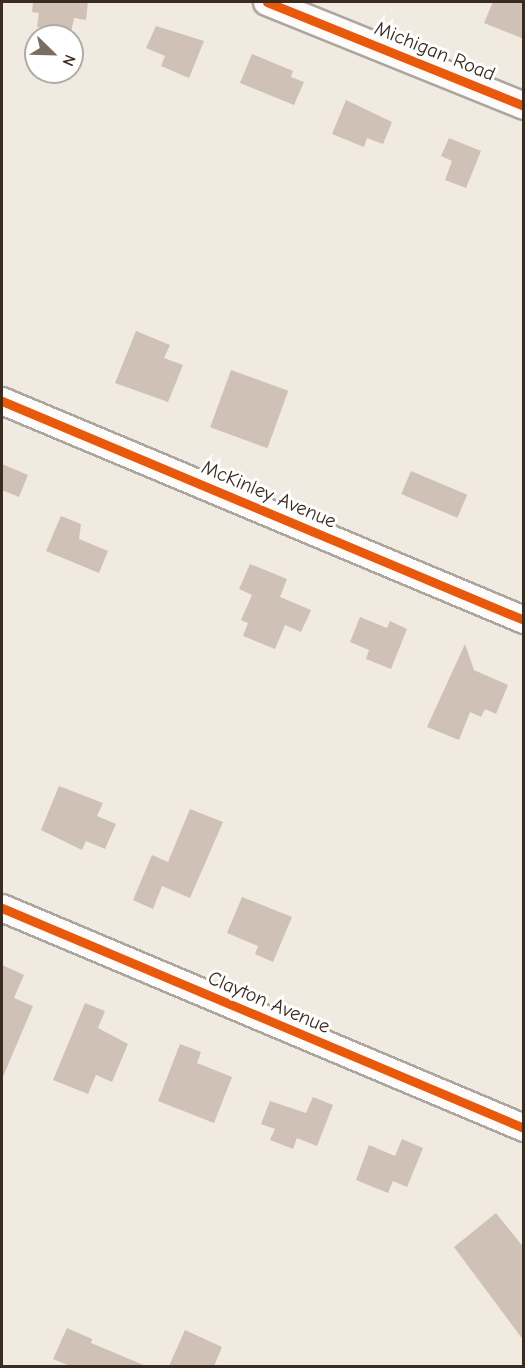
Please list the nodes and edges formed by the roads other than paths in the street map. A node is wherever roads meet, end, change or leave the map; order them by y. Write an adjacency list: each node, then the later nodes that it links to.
1 (267, 2): 2 (street, Michigan Road)
2 (524, 106)
3 (2, 401): 4 (street, McKinley Avenue)
4 (524, 621)
5 (2, 908): 6 (street, Clayton Avenue)
6 (524, 1128)

